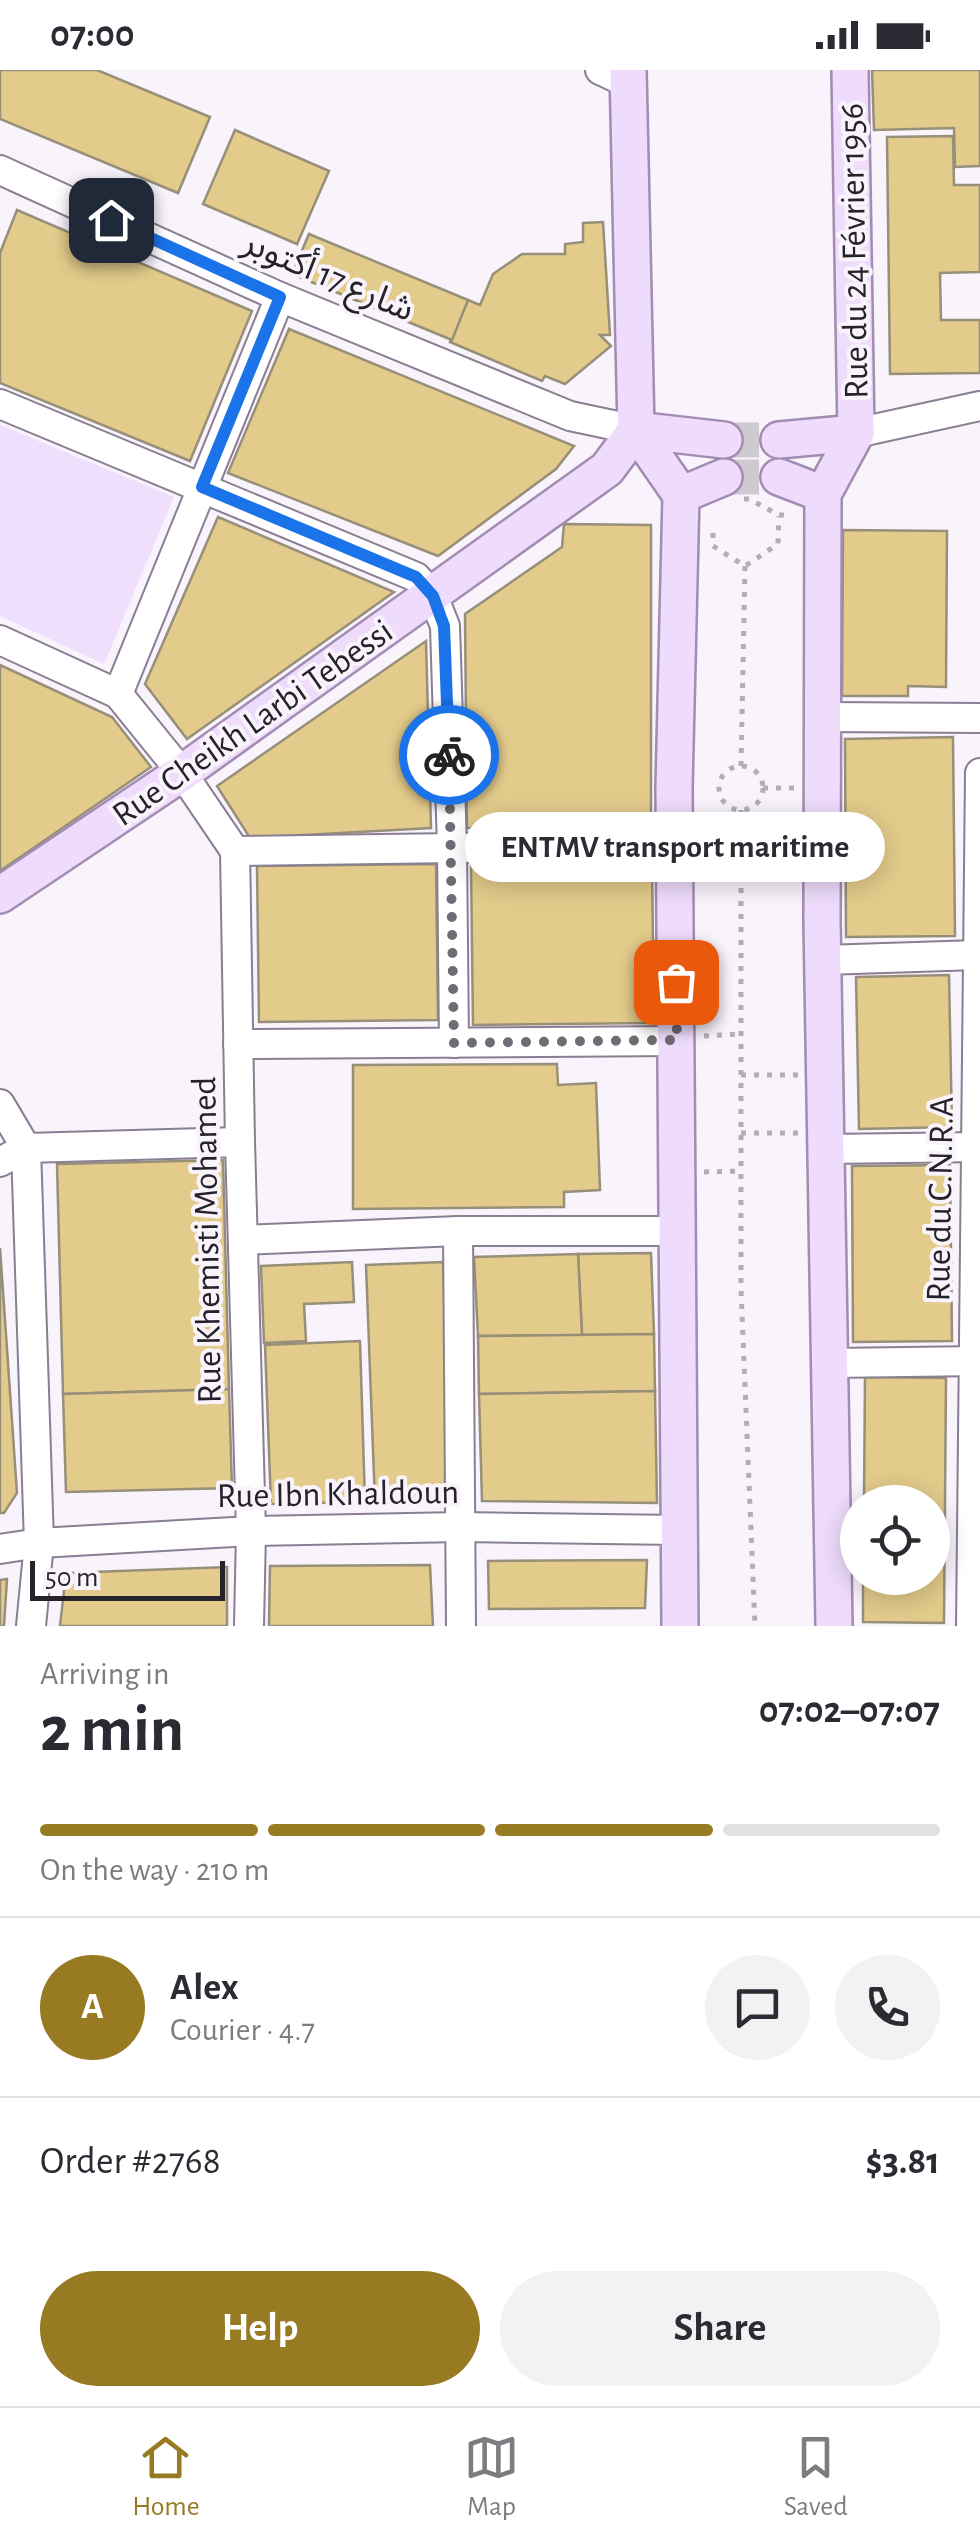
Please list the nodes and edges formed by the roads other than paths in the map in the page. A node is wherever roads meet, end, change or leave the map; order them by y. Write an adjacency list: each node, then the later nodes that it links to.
1 (850, 70): 8 (main road, Rue du 24 Février 1956)
2 (619, 74): 7 (main road)
3 (3, 180): 4 (street, شارع 17 أكتوبر)
4 (280, 297): 7 (street, شارع 17 أكتوبر); 12 (street)
5 (0, 404): 12 (street)
6 (980, 406): 8 (street)
7 (636, 430): 9 (main road); 14 (main road); 16 (main road, Rue Cheikh Larbi Tebessi)
8 (856, 433): 10 (main road); 15 (main road)
9 (724, 440)
10 (779, 440)
11 (779, 477): 15 (main road)
12 (202, 487): 16 (street); 18 (street)
13 (731, 488): 14 (main road)
14 (681, 496): 23 (main road)
15 (823, 504): 19 (main road)
16 (433, 596): 22 (main road, Rue Cheikh Larbi Tebessi); 24 (street)
17 (0, 640): 18 (street)
18 (118, 694): 22 (street)
19 (823, 718): 20 (street); 28 (main road)
20 (980, 718)
21 (980, 773): 27 (street, Rue du C.N.R.A)
22 (182, 774): 25 (street); 26 (main road, Rue Cheikh Larbi Tebessi)
23 (674, 845): 24 (street); 29 (main road)
24 (452, 847): 25 (street); 30 (street)
25 (235, 851): 31 (street, Rue Khemisti Mohamed)
26 (0, 894)
27 (978, 954): 28 (street); 35 (street, Rue du C.N.R.A)
28 (823, 960): 33 (main road)
29 (677, 1040): 30 (street); 39 (main road)
30 (454, 1043): 31 (street)
31 (238, 1044): 34 (street, Rue Khemisti Mohamed)
32 (0, 1104): 36 (street)
33 (826, 1141): 35 (street); 42 (main road)
34 (240, 1142): 36 (street); 40 (street, Rue Khemisti Mohamed)
35 (979, 1147): 41 (street, Rue du C.N.R.A)
36 (26, 1148): 37 (street); 46 (street)
37 (0, 1162)
38 (458, 1231): 39 (street); 40 (street); 43 (street)
39 (676, 1231): 44 (main road)
40 (243, 1240): 45 (street, Rue Khemisti Mohamed)
41 (977, 1361): 42 (street); 48 (street, Rue du C.N.R.A)
42 (831, 1363): 53 (main road)
43 (461, 1526): 44 (street, Rue Ibn Khaldoun); 45 (street, Rue Ibn Khaldoun); 51 (street)
44 (679, 1530): 52 (main road)
45 (251, 1531): 46 (street, Rue Ibn Khaldoun); 50 (street, Rue Khemisti Mohamed)
46 (38, 1543): 47 (street, Rue Ibn Khaldoun); 49 (street)
47 (0, 1550)
48 (976, 1625)
49 (31, 1626)
50 (249, 1626)
51 (461, 1626)
52 (680, 1626)
53 (834, 1626)

